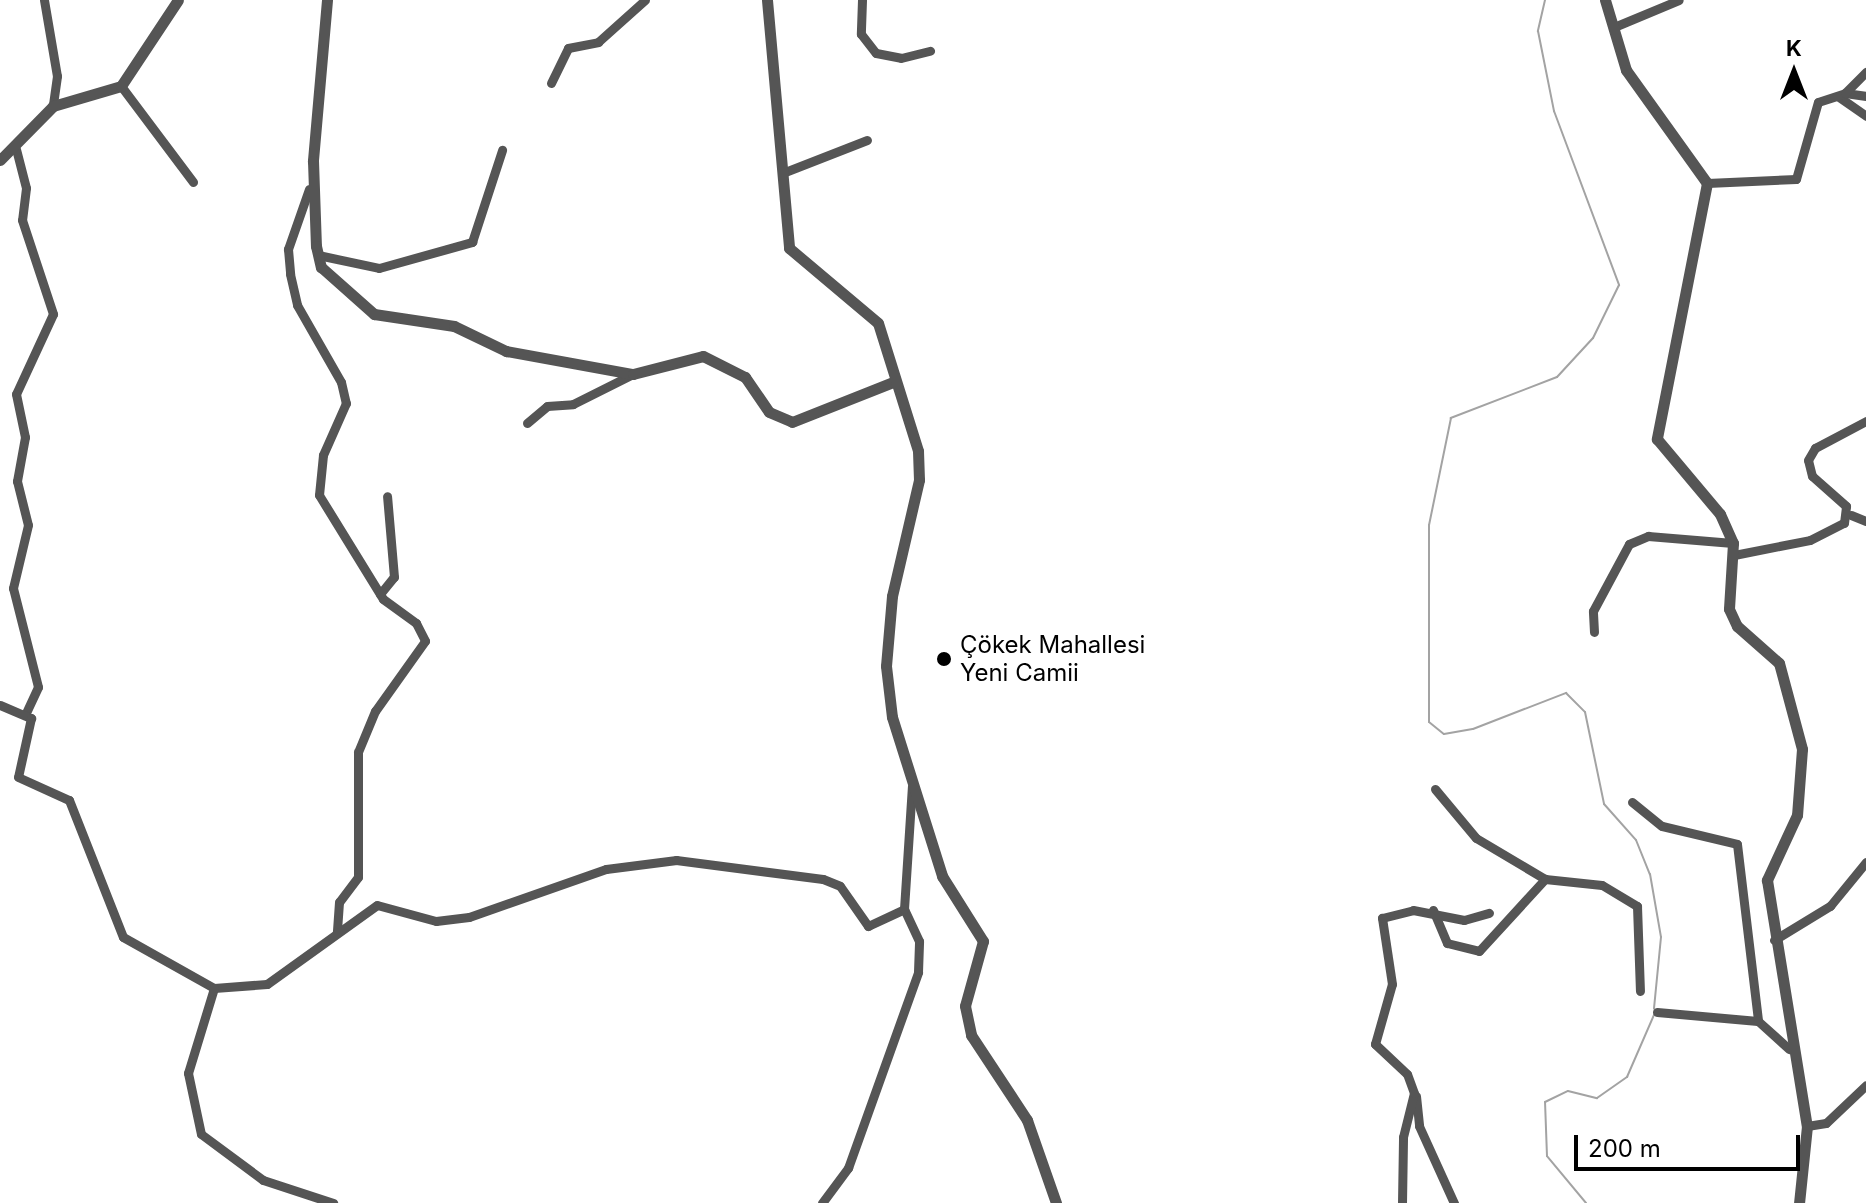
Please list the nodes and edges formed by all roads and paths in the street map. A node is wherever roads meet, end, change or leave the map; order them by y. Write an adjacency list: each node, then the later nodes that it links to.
1 (44, 0): 17 (street)
2 (178, 0): 14 (street)
3 (327, 0): 23 (street)
4 (645, 0): 13 (street)
5 (767, 0): 24 (street)
6 (862, 0): 11 (street)
7 (1616, 0): 9 (street)
8 (1679, 0): 10 (street)
9 (1606, 6): 10 (street)
10 (1614, 27): 26 (street)
11 (930, 51)
12 (1866, 72): 15 (street)
13 (551, 83)
14 (121, 86): 17 (street); 25 (street)
15 (1842, 95): 16 (street); 18 (street); 26 (street)
16 (1866, 96)
17 (53, 106): 20 (street)
18 (1866, 116)
19 (867, 140): 24 (street)
20 (16, 149): 22 (street); 39 (street)
21 (502, 150): 27 (street)
22 (0, 160)
23 (313, 162): 27 (street); 36 (street)
24 (785, 172): 29 (street)
25 (193, 182)
26 (1707, 183): 35 (street)
27 (318, 255): 28 (street)
28 (633, 374): 29 (street); 31 (street)
29 (893, 382): 40 (street)
30 (1866, 421): 33 (street)
31 (527, 423)
32 (387, 496): 36 (street)
33 (1851, 515): 34 (street); 35 (street)
34 (1866, 521)
35 (1734, 549): 37 (street); 49 (street)
36 (380, 594): 48 (street)
37 (1594, 632)
38 (0, 705): 39 (street)
39 (26, 713): 50 (street)
40 (912, 786): 45 (street); 60 (street)
41 (1435, 789): 44 (street)
42 (1632, 802): 53 (street)
43 (1866, 862): 49 (street)
44 (1545, 879): 46 (street); 51 (street)
45 (904, 909): 48 (street); 59 (street)
46 (1433, 910): 47 (street); 56 (street)
47 (1489, 913)
48 (337, 933): 50 (street)
49 (1774, 940): 54 (street)
50 (214, 988): 58 (street)
51 (1640, 991)
52 (1657, 1012): 53 (street)
53 (1758, 1021): 54 (street)
54 (1789, 1049): 57 (street)
55 (1866, 1085): 57 (street)
56 (1414, 1093): 61 (street); 62 (street)
57 (1807, 1126): 63 (street)
58 (333, 1203)
59 (822, 1203)
60 (1056, 1203)
61 (1402, 1203)
62 (1454, 1203)
63 (1799, 1203)

